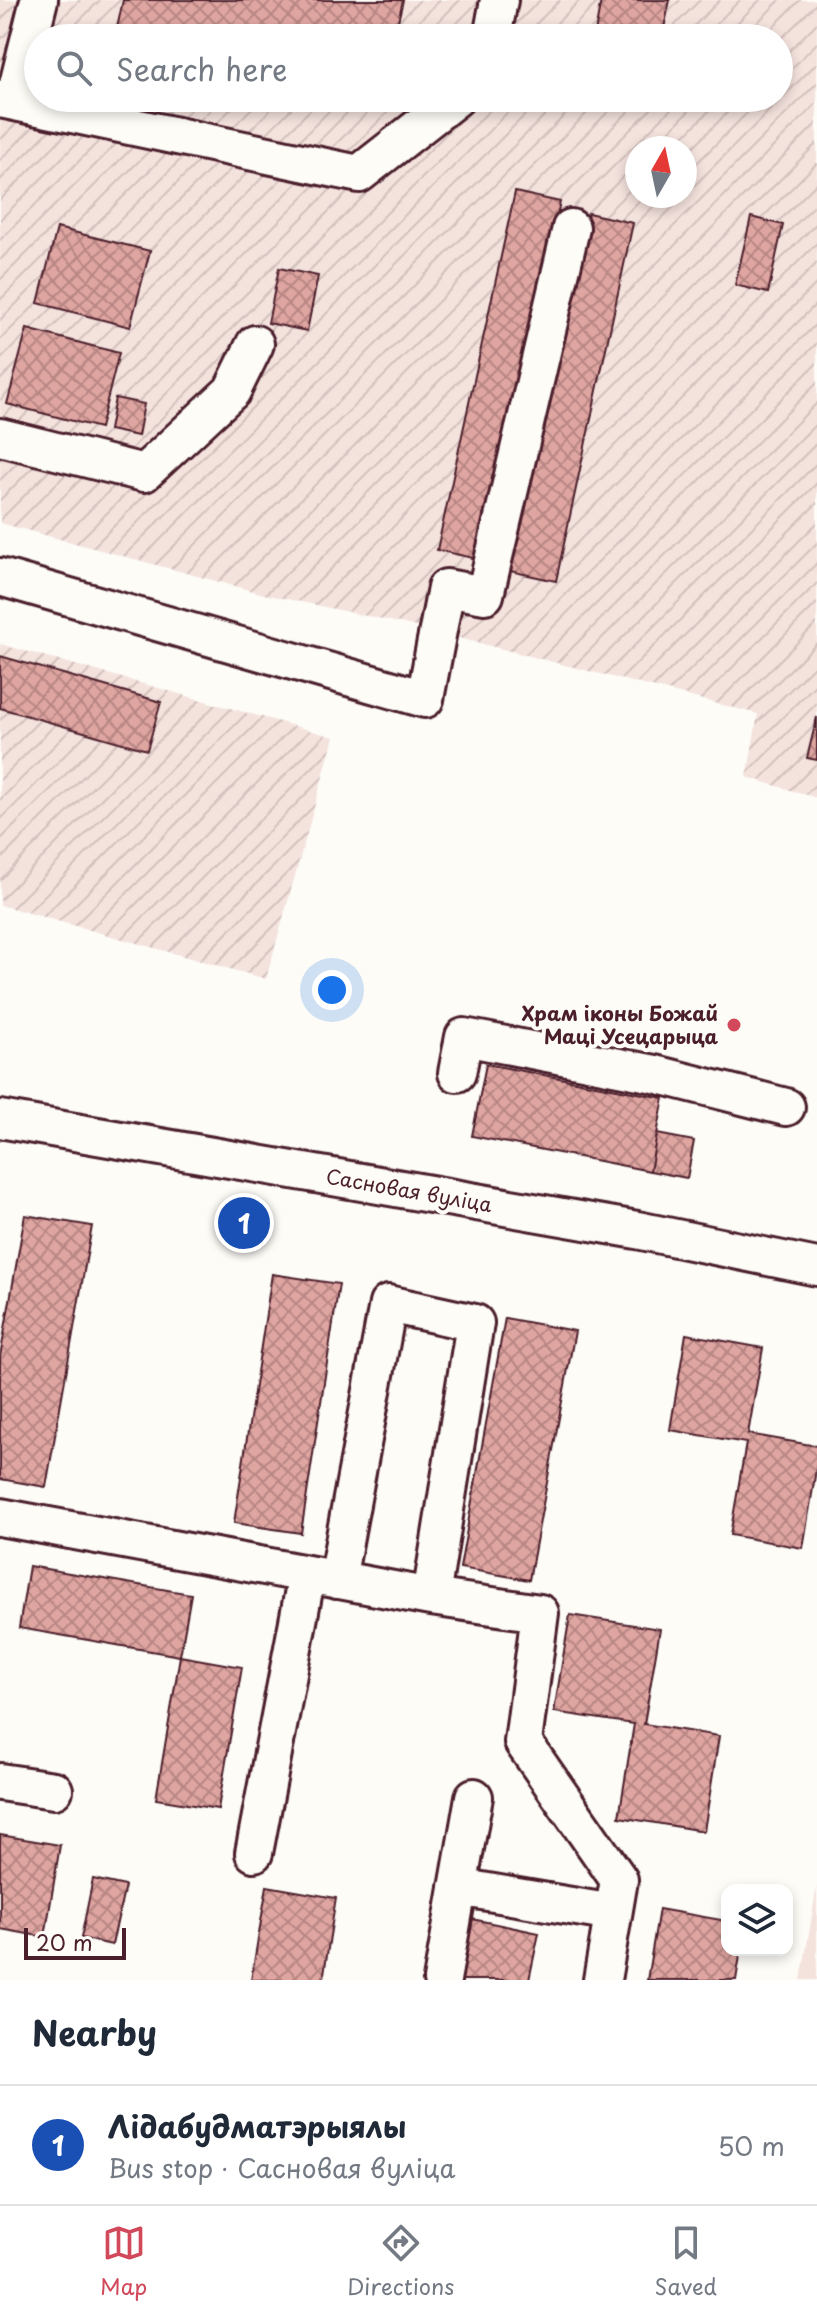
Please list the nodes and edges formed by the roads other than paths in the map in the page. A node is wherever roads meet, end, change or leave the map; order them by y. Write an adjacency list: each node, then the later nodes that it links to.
1 (39, 0): 3 (street)
2 (499, 0): 4 (street)
3 (31, 24)
4 (495, 24)
5 (24, 47): 6 (street)
6 (7, 100)
7 (64, 112): 8 (street)
8 (438, 112)
9 (571, 228): 12 (street)
10 (255, 344): 11 (street)
11 (0, 437)
12 (0, 577)
13 (457, 1073): 14 (street)
14 (786, 1107)
15 (0, 1119): 16 (street, Сасновая вуліца)
16 (814, 1256)
17 (0, 1517): 18 (street)
18 (322, 1577): 19 (street); 19 (street); 23 (street)
19 (431, 1597): 25 (street)
20 (0, 1782): 21 (street)
21 (54, 1790)
22 (474, 1797): 24 (street)
23 (254, 1853)
24 (458, 1887): 25 (street); 26 (street)
25 (613, 1913): 27 (street)
26 (442, 1980)
27 (602, 1980)

